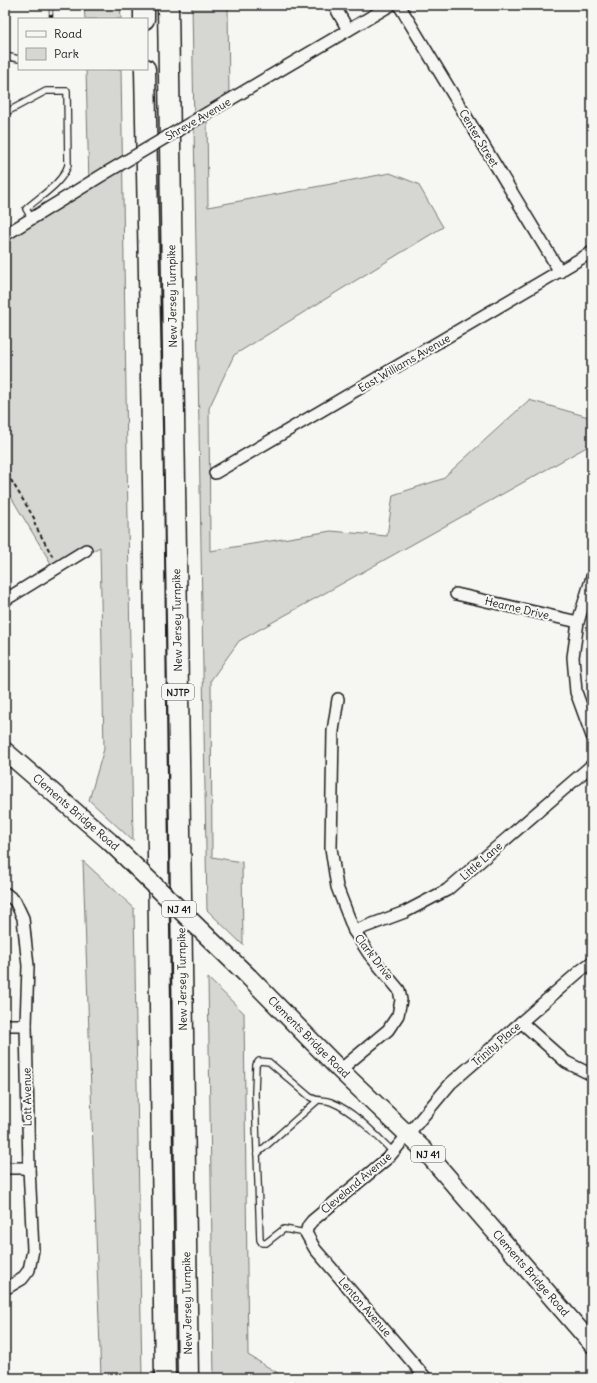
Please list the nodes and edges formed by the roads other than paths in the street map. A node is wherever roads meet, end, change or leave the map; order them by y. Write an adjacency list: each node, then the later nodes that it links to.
1 (144, 5): 6 (highway)
2 (168, 5): 44 (highway, New Jersey Turnpike / NJTP)
3 (334, 5): 7 (street)
4 (391, 5): 7 (street, Shreve Avenue)
5 (399, 5): 15 (street, Center Street)
6 (144, 18)
7 (348, 30): 12 (street, Shreve Avenue, bridge)
8 (5, 56): 9 (lane)
9 (18, 59)
10 (145, 70): 43 (highway, New Jersey Turnpike / NJTP)
11 (5, 113): 12 (lane)
12 (32, 219): 13 (street, Shreve Avenue)
13 (5, 235)
14 (592, 252): 15 (street, East Williams Avenue)
15 (560, 272): 16 (street, East Williams Avenue)
16 (216, 473)
17 (86, 550): 20 (street)
18 (592, 577): 21 (street)
19 (456, 594): 21 (street, Hearne Drive)
20 (5, 600)
21 (578, 622): 23 (street)
22 (338, 699): 27 (street, Clark Drive)
23 (592, 736)
24 (5, 751): 32 (main road, Clements Bridge Road / NJ 41, bridge)
25 (592, 765): 27 (street, Little Lane)
26 (8, 895): 31 (street, Lott Avenue)
27 (354, 930): 32 (street, Clark Drive)
28 (592, 962): 29 (street, Trinity Place)
29 (521, 1022): 33 (street); 35 (street, Trinity Place)
30 (5, 1025): 31 (street)
31 (26, 1025): 39 (street, Lott Avenue)
32 (340, 1070): 35 (main road, Clements Bridge Road / NJ 41)
33 (592, 1075)
34 (317, 1101): 36 (lane); 37 (lane); 37 (lane)
35 (409, 1135): 36 (street, Cleveland Avenue); 42 (main road, Clements Bridge Road / NJ 41)
36 (393, 1152): 40 (street, Cleveland Avenue)
37 (257, 1154): 40 (lane)
38 (5, 1168): 39 (street)
39 (29, 1168): 41 (street, Lott Avenue)
40 (306, 1233): 45 (street, Lenton Avenue)
41 (5, 1290)
42 (592, 1344)
43 (165, 1378)
44 (188, 1378)
45 (426, 1378)

